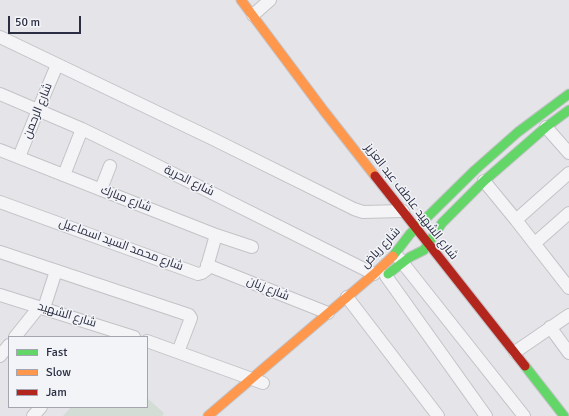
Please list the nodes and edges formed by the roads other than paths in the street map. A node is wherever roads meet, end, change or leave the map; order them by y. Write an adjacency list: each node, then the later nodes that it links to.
1 (241, 0): 3 (street, شارع الشهيد عاطف عبد العزيز)
2 (270, 0): 3 (street)
3 (253, 15): 21 (street, شارع الشهيد عاطف عبد العزيز)
4 (0, 37): 5 (street)
5 (57, 64): 8 (street, شارع الرحمن); 21 (street)
6 (0, 94): 8 (street, شارع الحرية)
7 (569, 94): 24 (street, شارع رياض)
8 (38, 110): 11 (street, شارع الحرية); 14 (street, شارع الرحمن)
9 (569, 110): 10 (street, شارع رياض)
10 (546, 127): 13 (street); 18 (street, شارع رياض)
11 (82, 129): 17 (street); 33 (street, شارع الحرية)
12 (0, 150): 14 (street, شارع مبارك)
13 (569, 153)
14 (19, 157): 17 (street, شارع مبارك)
15 (110, 166): 19 (street)
16 (569, 173): 23 (street)
17 (64, 175): 19 (street, شارع مبارك)
18 (484, 181): 23 (street); 27 (street, شارع رياض)
19 (101, 189): 25 (street, شارع مبارك)
20 (0, 202): 31 (street, شارع محمد السيد اسماعيل)
21 (403, 211): 24 (street, شارع الشهيد عاطف عبد العزيز)
22 (569, 213): 26 (street)
23 (516, 220): 26 (street)
24 (416, 228): 27 (street, شارع الشهيد عاطف عبد العزيز); 30 (street, شارع رياض)
25 (216, 235): 28 (street, شارع مبارك); 31 (street)
26 (534, 243): 34 (street)
27 (429, 244): 30 (street, شارع رياض); 47 (street, شارع الشهيد عاطف عبد العزيز)
28 (252, 247)
29 (0, 252): 32 (street)
30 (399, 258): 33 (street, شارع رياض); 59 (street)
31 (207, 265): 38 (street, شارع زيان)
32 (56, 271): 37 (street); 46 (street)
33 (379, 279): 36 (street, شارع رياض); 58 (street)
34 (569, 288)
35 (0, 294): 37 (street, شارع الشهيد)
36 (349, 304): 38 (street, شارع رياض); 57 (street)
37 (42, 307): 41 (street, شارع الشهيد); 42 (street)
38 (328, 313): 50 (street, شارع رياض)
39 (569, 315): 40 (street)
40 (550, 327): 47 (street); 48 (street)
41 (109, 333): 43 (street, شارع الشهيد)
42 (16, 336)
43 (128, 336)
44 (148, 342): 46 (street)
45 (8, 346): 49 (street)
46 (178, 352): 50 (street)
47 (515, 352): 54 (street, شارع الشهيد عاطف عبد العزيز)
48 (569, 352)
49 (0, 356)
50 (251, 378): 51 (street); 56 (street, شارع رياض)
51 (266, 380): 52 (street)
52 (252, 392)
53 (40, 408): 55 (street)
54 (565, 413)
55 (33, 416)
56 (208, 416)
57 (438, 416)
58 (486, 416)
59 (524, 416)

